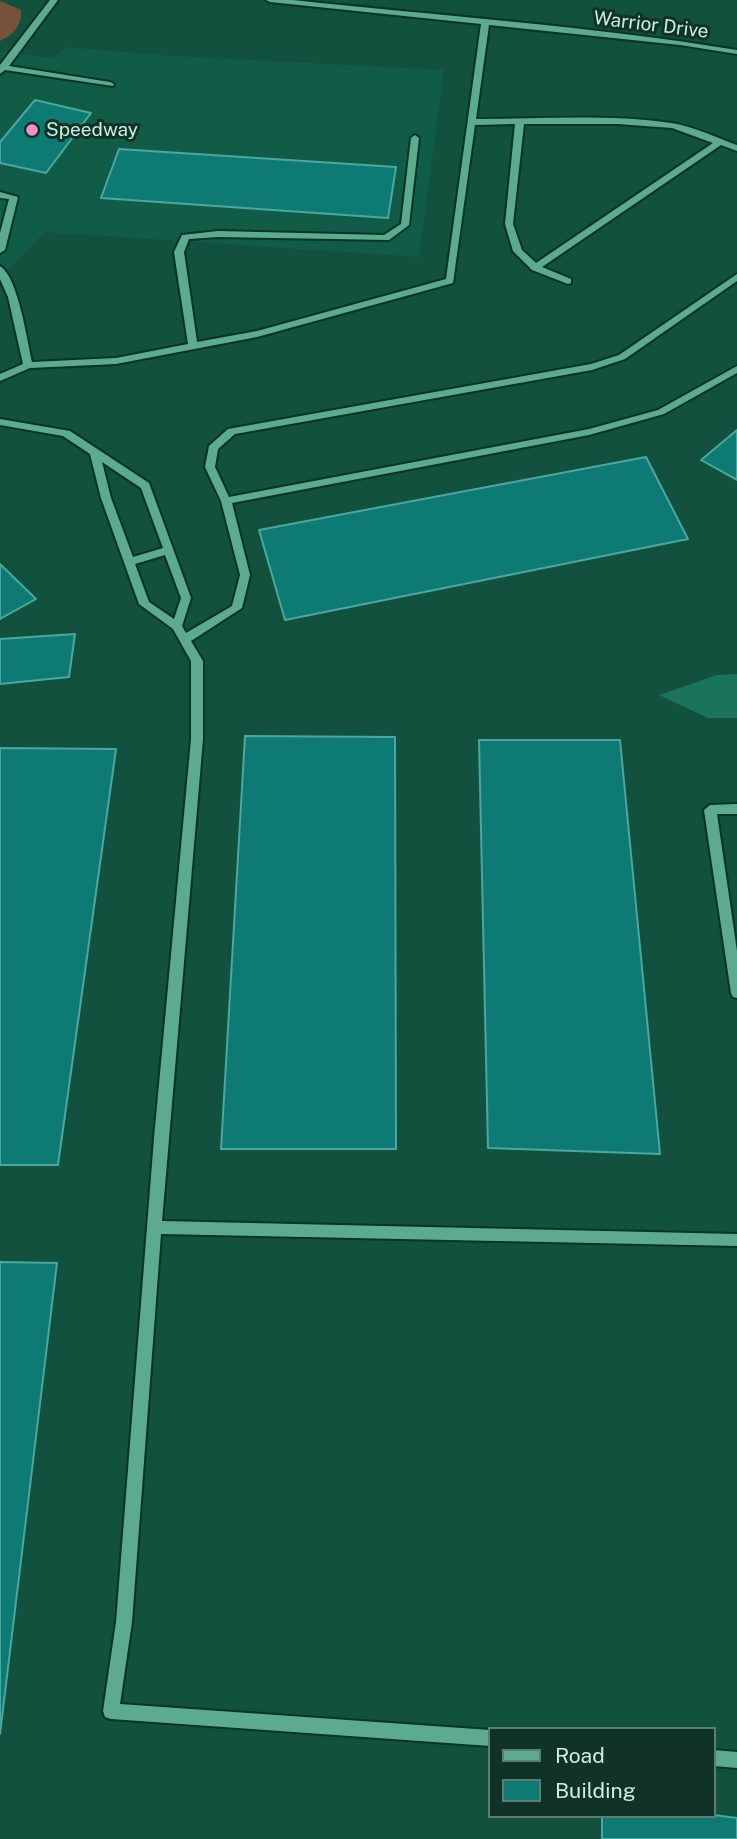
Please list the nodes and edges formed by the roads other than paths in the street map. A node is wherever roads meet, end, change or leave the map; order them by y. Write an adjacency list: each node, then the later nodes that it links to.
1 (54, 0): 7 (lane)
2 (270, 0): 4 (street, Warrior Drive)
3 (394, 0): 4 (street)
4 (389, 13): 5 (street, Warrior Drive)
5 (485, 22): 6 (street, Warrior Drive); 10 (lane)
6 (737, 52)
7 (1, 69): 8 (street)
8 (110, 84)
9 (520, 121): 10 (street); 12 (street); 16 (street)
10 (472, 122): 20 (lane)
11 (415, 138): 20 (street)
12 (721, 141): 13 (street); 16 (street)
13 (737, 148)
14 (0, 195): 15 (street)
15 (0, 250)
16 (535, 268): 19 (street)
17 (0, 269): 21 (street)
18 (737, 277): 26 (street)
19 (568, 281)
20 (193, 347): 21 (lane)
21 (28, 365): 23 (lane)
22 (737, 369): 26 (street)
23 (0, 378)
24 (0, 422): 25 (street)
25 (94, 450): 27 (street); 28 (street)
26 (226, 501): 30 (street)
27 (169, 550): 28 (street); 29 (street)
28 (130, 562): 29 (street)
29 (177, 625): 30 (street)
30 (185, 639): 33 (street)
31 (737, 809): 32 (street)
32 (737, 993)
33 (155, 1227): 34 (street); 35 (street)
34 (737, 1240)
35 (489, 1738)
36 (716, 1759): 37 (street)
37 (737, 1760)

